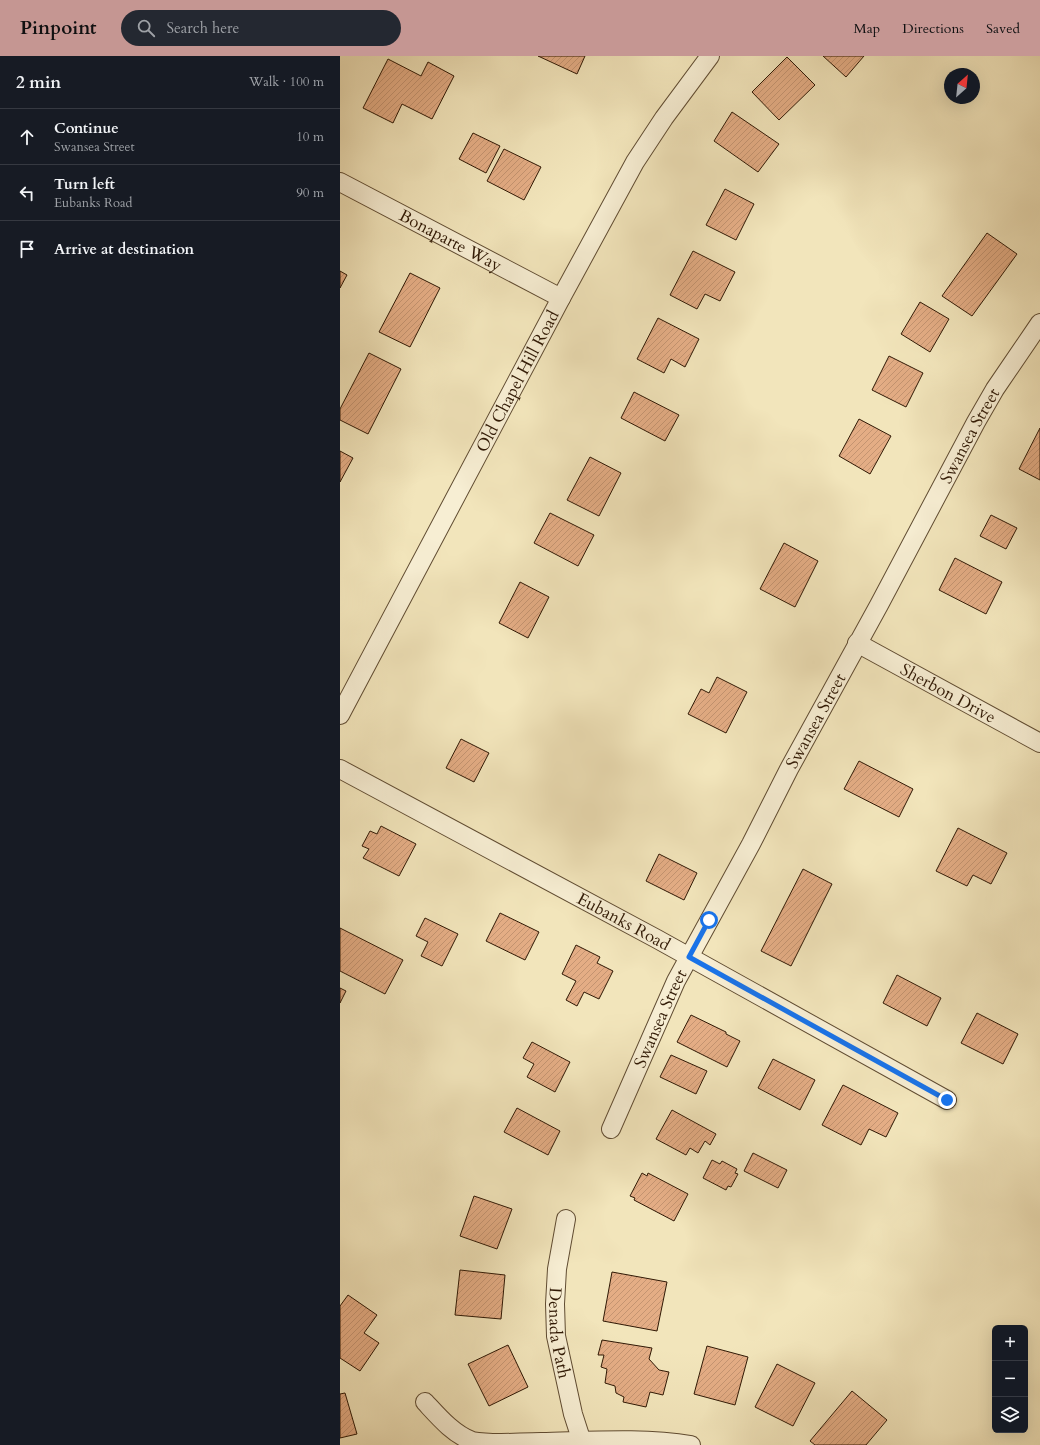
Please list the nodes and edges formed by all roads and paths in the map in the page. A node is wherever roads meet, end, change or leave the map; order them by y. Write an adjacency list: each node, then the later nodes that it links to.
1 (710, 56): 3 (street, Old Chapel Hill Road)
2 (340, 182): 3 (street, Bonaparte Way)
3 (561, 298): 6 (street, Old Chapel Hill Road)
4 (1040, 323): 5 (street, Swansea Street)
5 (857, 643): 7 (street, Sherbon Drive); 9 (street, Swansea Street)
6 (340, 715)
7 (1040, 743)
8 (340, 768): 9 (street, Eubanks Road)
9 (689, 957): 10 (street, Eubanks Road); 11 (street, Swansea Street)
10 (947, 1100)
11 (611, 1129)
12 (566, 1220): 14 (street, Denada Path)
13 (425, 1402): 14 (street)
14 (582, 1443): 15 (street)
15 (691, 1445)

